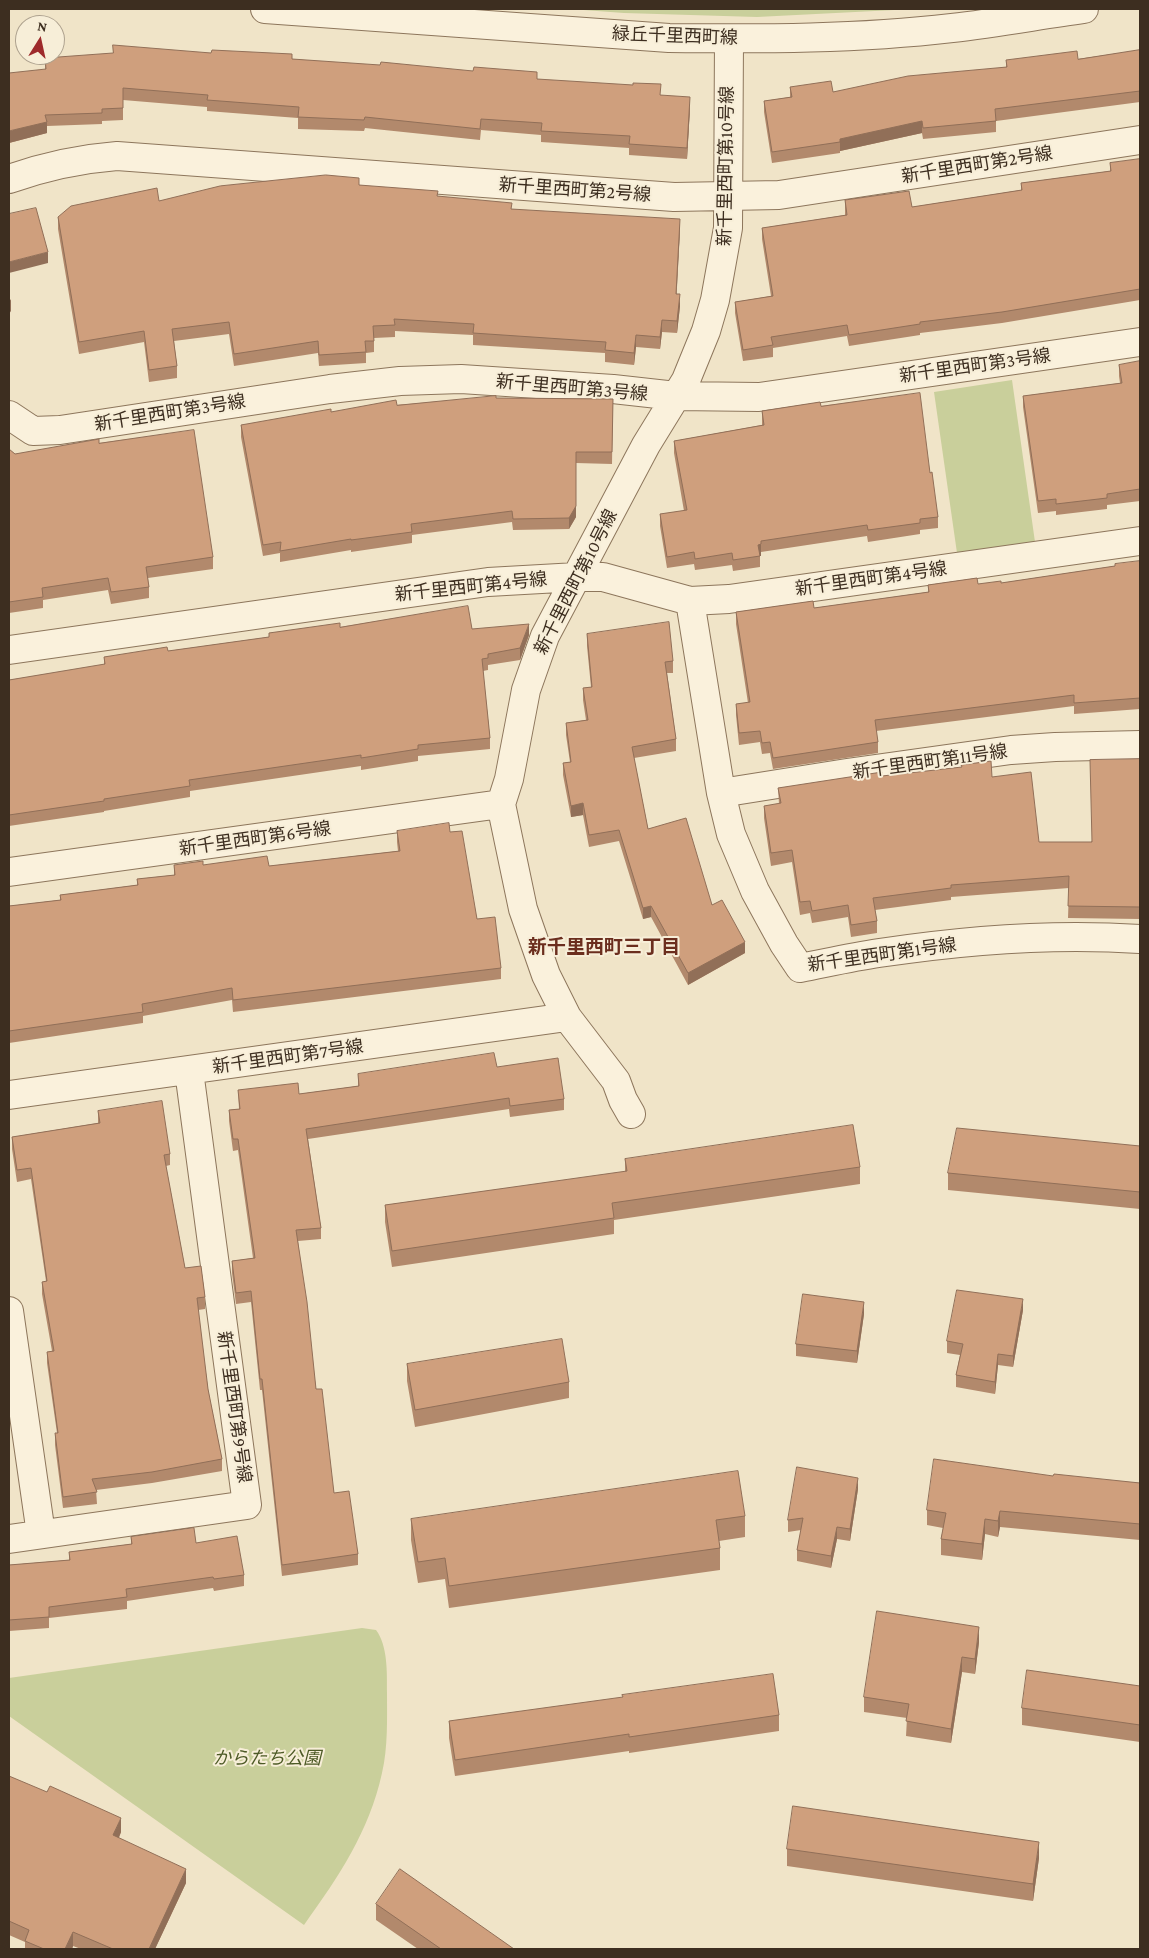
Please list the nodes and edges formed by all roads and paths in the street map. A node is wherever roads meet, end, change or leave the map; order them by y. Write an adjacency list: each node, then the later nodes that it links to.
1 (265, 9): 3 (street, 緑丘千里西町線)
2 (1084, 9): 3 (street, 緑丘千里西町線)
3 (729, 39): 6 (street, 新千里西町第10号線)
4 (1140, 140): 6 (street, 新千里西町第2号線)
5 (9, 179): 6 (street, 新千里西町第2号線)
6 (728, 196): 8 (street, 新千里西町第10号線)
7 (1140, 342): 8 (street, 新千里西町第3号線)
8 (676, 396): 9 (street, 新千里西町第3号線); 11 (street, 新千里西町第10号線)
9 (9, 415)
10 (1140, 541): 12 (street, 新千里西町第4号線)
11 (577, 577): 12 (street, 新千里西町第4号線); 13 (street, 新千里西町第4号線); 16 (street, 新千里西町第10号線)
12 (690, 601): 15 (street, 新千里西町第1号線)
13 (9, 650)
14 (1140, 745): 15 (street, 新千里西町第11号線)
15 (721, 793): 18 (street, 新千里西町第1号線)
16 (501, 804): 17 (street, 新千里西町第6号線); 19 (street, 新千里西町第10号線)
17 (9, 872)
18 (1140, 939)
19 (567, 1017): 20 (street, 新千里西町第7号線); 22 (street, 新千里西町第10号線)
20 (189, 1071): 21 (street, 新千里西町第7号線); 24 (street, 新千里西町第9号線)
21 (9, 1095)
22 (631, 1114)
23 (9, 1315): 24 (street)
24 (41, 1534): 25 (street, 新千里西町第9号線)
25 (9, 1539)

